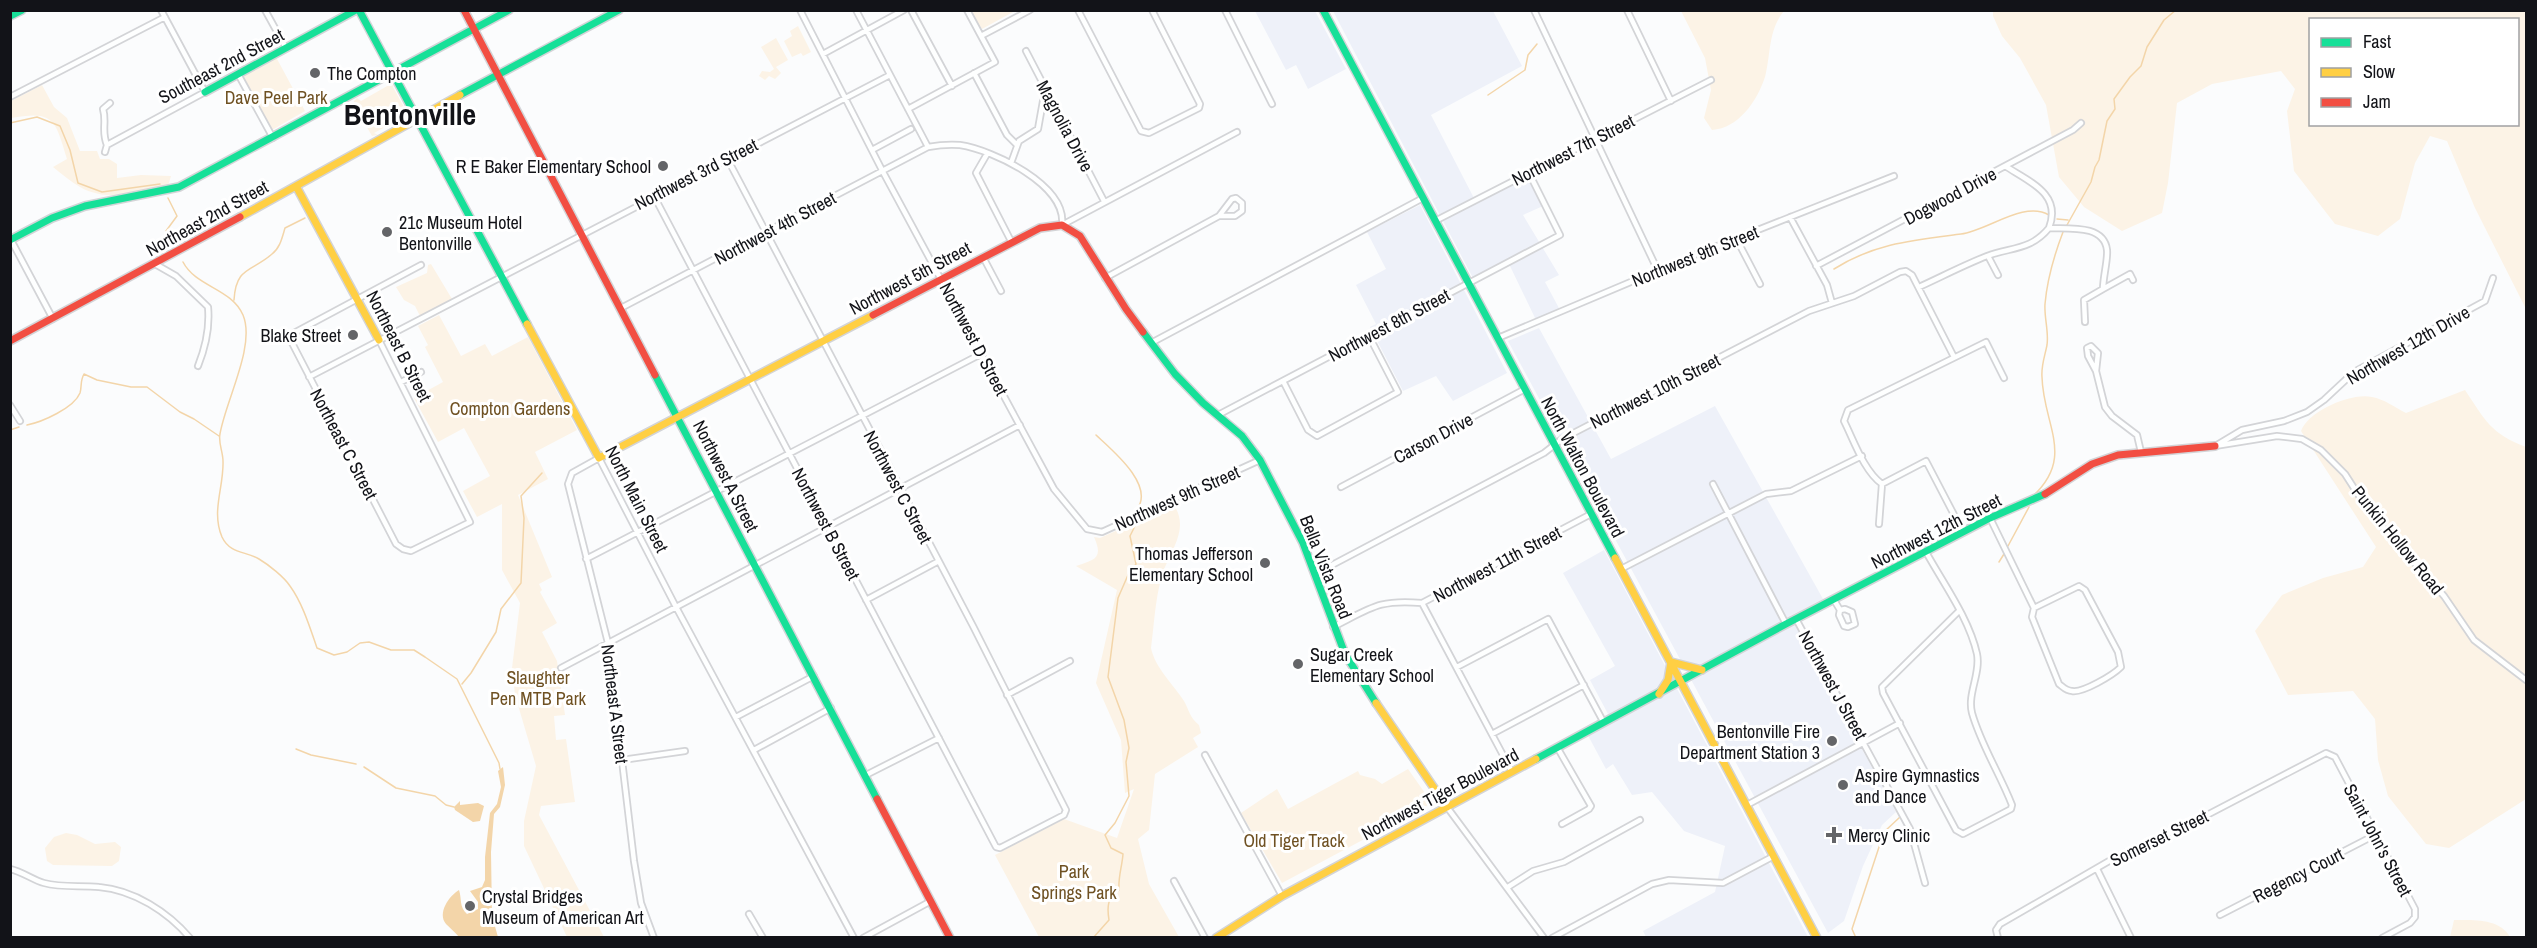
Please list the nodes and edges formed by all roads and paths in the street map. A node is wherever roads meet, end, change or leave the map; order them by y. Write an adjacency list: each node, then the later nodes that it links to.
1 (22, 10): 20 (street)
2 (161, 10): 21 (street)
3 (266, 10): 25 (street)
4 (358, 10): 25 (street, Southeast 2nd Street); 30 (street, North Main Street)
5 (464, 10): 22 (street, Northwest A Street)
6 (509, 10): 22 (street)
7 (619, 10): 32 (street, Northeast 2nd Street)
8 (800, 10): 27 (street, Northwest D Street)
9 (856, 10): 23 (street)
10 (904, 10): 23 (street)
11 (911, 10): 34 (street)
12 (967, 10): 24 (street)
13 (1030, 10): 24 (street)
14 (1078, 10): 15 (street)
15 (1152, 10)
16 (1225, 10): 41 (street)
17 (1323, 10): 63 (street, North Walton Boulevard)
18 (1534, 10): 48 (street)
19 (1627, 10): 39 (street)
20 (11, 15)
21 (165, 16): 35 (street); 38 (street)
22 (474, 29): 30 (street); 32 (street, Northwest A Street)
23 (867, 30): 27 (street); 31 (street)
24 (981, 36): 28 (street)
25 (286, 48): 29 (street, Southeast 2nd Street)
26 (1026, 51): 36 (street, Magnolia Drive)
27 (823, 54): 37 (street, Northwest D Street)
28 (974, 73): 34 (street); 50 (street)
29 (238, 74): 35 (street, Southeast 2nd Street); 47 (street)
30 (392, 74): 43 (street, North Main Street); 47 (street)
31 (890, 75): 37 (street, Northwest 3rd Street); 42 (street)
32 (498, 76): 43 (street, Northeast 2nd Street); 71 (street, Northwest A Street)
33 (1711, 80): 39 (street, Northwest 7th Street)
34 (951, 86): 42 (street)
35 (205, 92): 49 (street, Southeast 2nd Street)
36 (1047, 92): 50 (street); 64 (street, Magnolia Drive)
37 (846, 97): 52 (street, Northwest D Street); 55 (street, Northwest 3rd Street)
38 (10, 98)
39 (1671, 100): 48 (street, Northwest 7th Street)
40 (110, 103): 49 (street)
41 (1272, 104)
42 (908, 109): 51 (street)
43 (417, 119): 61 (street, Northeast 2nd Street); 83 (street, North Main Street)
44 (2081, 123): 57 (street, Dogwood Drive)
45 (911, 129): 52 (street)
46 (1237, 132): 64 (street, Northwest 5th Street)
47 (273, 138): 73 (street)
48 (1595, 139): 59 (street, Northwest 7th Street); 80 (street)
49 (107, 145): 53 (street)
50 (1017, 145): 56 (street)
51 (928, 147): 54 (street); 58 (street, Northwest 4th Street)
52 (872, 150): 58 (street, Northwest D Street)
53 (105, 152)
54 (987, 154): 56 (street); 74 (street)
55 (727, 158): 62 (street, Northwest 3rd Street); 70 (street, Northwest C Street)
56 (1011, 163): 68 (street)
57 (2005, 166): 69 (street); 79 (street, Dogwood Drive)
58 (883, 172): 70 (street, Northwest 4th Street); 86 (street, Northwest D Street)
59 (1529, 173): 67 (street, Northwest 7th Street); 88 (street, Northwest 8th Street)
60 (1894, 176): 66 (street, Northwest 9th Street)
61 (296, 186): 77 (street, Northeast 2nd Street); 93 (street, Northeast B Street)
62 (654, 196): 71 (street, Northwest 3rd Street); 81 (street, Northwest B Street)
63 (1423, 198): 67 (street, North Walton Boulevard); 103 (street)
64 (1104, 201): 68 (street, Northwest 5th Street)
65 (1219, 216): 65 (street); 84 (street)
66 (1790, 217): 72 (street, Northwest 9th Street); 79 (street)
67 (1435, 221): 88 (street, North Walton Boulevard)
68 (1062, 225): 74 (street, Northwest 5th Street); 84 (street, Bella Vista Road)
69 (2049, 228): 75 (street); 91 (street)
70 (766, 233): 81 (street, Northwest 4th Street); 102 (street, Northwest C Street)
71 (582, 234): 83 (street, Northwest 3rd Street); 95 (street, Northwest A Street)
72 (1736, 238): 80 (street, Northwest 9th Street); 89 (street)
73 (11, 240): 96 (street)
74 (1012, 243): 76 (street, Northwest 5th Street)
75 (1988, 256): 82 (street); 90 (street)
76 (983, 257): 86 (street, Northwest 5th Street); 92 (street)
77 (155, 264): 96 (street, Northeast 2nd Street); 106 (street)
78 (421, 265): 93 (street)
79 (1816, 266): 94 (street)
80 (1658, 270): 99 (street, Northwest 9th Street)
81 (694, 271): 95 (street, Northwest 4th Street); 111 (street, Northwest B Street)
82 (1998, 275)
83 (503, 276): 100 (street, Northwest 3rd Street); 126 (street, North Main Street)
84 (1106, 278): 103 (street, Bella Vista Road)
85 (2493, 278): 122 (street, Northwest 12th Drive)
86 (941, 279): 102 (street, Northwest 5th Street); 104 (street, Northwest D Street)
87 (2133, 280): 91 (street)
88 (1468, 283): 98 (street, Northwest 8th Street); 99 (street, North Walton Boulevard)
89 (1760, 284)
90 (1919, 287): 94 (street, Northwest 10th Street); 105 (street)
91 (2103, 289): 97 (street)
92 (1001, 291)
93 (358, 299): 100 (street, Northeast B Street); 109 (street, Northeast C Street)
94 (1832, 303): 121 (street, Northwest 10th Street)
95 (621, 308): 117 (street, Northwest A Street)
96 (52, 319): 101 (street, Northeast 2nd Street)
97 (2085, 322)
98 (1369, 336): 112 (street, Northwest 8th Street); 112 (street)
99 (1498, 338): 114 (street, North Walton Boulevard)
100 (379, 340): 109 (street, Northwest 3rd Street); 113 (street, Northeast B Street)
101 (10, 341)
102 (822, 341): 111 (street, Northwest 5th Street); 118 (street, Northwest C Street)
103 (1151, 344): 116 (street, Bella Vista Road)
104 (981, 354): 118 (street); 120 (street, Northwest D Street)
105 (1954, 357): 110 (street); 125 (street)
106 (198, 366)
107 (2096, 371): 107 (street); 123 (street)
108 (421, 372): 113 (street)
109 (309, 377): 136 (street, Northeast C Street)
110 (2004, 378)
111 (750, 379): 117 (street, Northwest 5th Street); 124 (street, Northwest B Street)
112 (1283, 381): 116 (street, Northwest 8th Street)
113 (401, 382): 136 (street, Northeast B Street)
114 (1525, 389): 121 (street, North Walton Boulevard); 130 (street, Carson Drive)
115 (10, 405): 119 (street)
116 (1218, 415): 127 (street, Bella Vista Road)
117 (678, 416): 126 (street, Northwest 5th Street); 132 (street, Northwest A Street)
118 (861, 416): 124 (street); 131 (street, Northwest C Street)
119 (20, 422)
120 (1020, 425): 131 (street); 140 (street, Northwest D Street)
121 (1555, 445): 134 (street, North Walton Boulevard); 147 (street, Northwest 10th Street)
122 (2215, 446): 123 (street, Northwest 12th Street); 165 (street, Punkin Hollow Road)
123 (2141, 452): 135 (street, Northwest 12th Street)
124 (789, 453): 132 (street); 138 (street, Northwest B Street)
125 (1862, 456): 129 (street); 133 (street)
126 (599, 458): 139 (street, North Main Street); 143 (street, Northeast A Street)
127 (1260, 460): 140 (street, Northwest 9th Street); 147 (street, Bella Vista Road)
128 (1713, 484): 133 (street, Northwest J Street)
129 (1882, 484): 137 (street); 141 (street)
130 (1341, 486)
131 (899, 489): 138 (street); 144 (street, Northwest C Street)
132 (717, 491): 139 (street); 145 (street, Northwest A Street)
133 (1728, 512): 146 (street); 156 (street, Northwest J Street)
134 (1591, 514): 146 (street, North Walton Boulevard); 150 (street, Northwest 11th Street)
135 (1990, 518): 141 (street, Northwest 12th Street); 152 (street)
136 (470, 522)
137 (1879, 524)
138 (827, 527): 145 (street); 148 (street, Northwest B Street)
139 (638, 532): 143 (street); 151 (street, North Main Street)
140 (1093, 532)
141 (1963, 532): 142 (street, Northwest 12th Street)
142 (1926, 552): 149 (street, Northwest 12th Street); 154 (street)
143 (586, 559): 158 (street, Northeast A Street)
144 (937, 561): 148 (street); 169 (street, Northwest C Street)
145 (755, 565): 151 (street); 164 (street, Northwest A Street)
146 (1621, 569): 160 (street, North Walton Boulevard)
147 (1314, 574): 157 (street, Bella Vista Road)
148 (866, 600): 175 (street, Northwest B Street)
149 (1834, 600): 153 (street); 155 (street, Northwest 12th Street)
150 (1422, 603): 157 (street, Northwest 11th Street); 161 (street)
151 (676, 607): 158 (street); 171 (street, North Main Street)
152 (2034, 608): 152 (street)
153 (1840, 610)
154 (1959, 611): 173 (street); 173 (street)
155 (1796, 619): 156 (street, Northwest 12th Street); 176 (street, Northwest J Street)
156 (1786, 624): 163 (street, Northwest 12th Street)
157 (1334, 627): 186 (street, Bella Vista Road)
158 (608, 643): 162 (street); 182 (street, Northeast A Street)
159 (1070, 661): 169 (street)
160 (1671, 662): 163 (street); 166 (street, North Walton Boulevard); 168 (street)
161 (1457, 667): 167 (street); 174 (street)
162 (561, 668)
163 (1702, 670): 166 (street, Northwest 12th Street)
164 (814, 676): 170 (street, Northwest A Street); 171 (street)
165 (2526, 680)
166 (1682, 682): 168 (street, Northwest Tiger Boulevard); 185 (street, North Walton Boulevard)
167 (1584, 685): 172 (street); 174 (street)
168 (1659, 694): 172 (street, Northwest Tiger Boulevard)
169 (1007, 695): 190 (street, Northwest C Street)
170 (831, 708): 178 (street); 184 (street, Northwest A Street)
171 (736, 717): 178 (street, North Main Street)
172 (1604, 723): 177 (street, Northwest Tiger Boulevard)
173 (1900, 723): 176 (street)
174 (1492, 734): 183 (street)
175 (939, 738): 184 (street); 190 (street, Northwest B Street)
176 (1865, 742): 185 (street); 195 (street, Northwest J Street)
177 (1557, 747): 183 (street, Northwest Tiger Boulevard); 188 (street)
178 (754, 750): 204 (street, North Main Street)
179 (685, 751): 182 (street)
180 (1205, 755): 197 (street)
181 (2335, 757): 189 (street, Saint John's Street); 193 (street, Somerset Street)
182 (622, 760): 202 (street, Northeast A Street)
183 (1512, 772): 186 (street, Northwest Tiger Boulevard)
184 (866, 776): 198 (street, Northwest A Street)
185 (1747, 805): 191 (street, North Walton Boulevard)
186 (1448, 807): 196 (street, Bella Vista Road); 197 (street, Northwest Tiger Boulevard)
187 (1640, 820): 196 (street)
188 (1562, 824)
189 (2376, 835): 200 (street, Regency Court); 214 (street, Saint John's Street)
190 (1000, 848)
191 (1774, 856): 210 (street); 211 (street, North Walton Boulevard)
192 (10, 869): 201 (street)
193 (2097, 869): 212 (street, Somerset Street); 213 (street)
194 (1174, 881): 207 (street)
195 (1925, 883)
196 (1508, 887): 209 (street, Bella Vista Road)
197 (1282, 896): 208 (street, Northwest Tiger Boulevard)
198 (931, 901): 205 (street); 206 (street, Northwest A Street)
199 (749, 915): 203 (street)
200 (2220, 915)
201 (190, 938)
202 (654, 938)
203 (762, 938)
204 (854, 938)
205 (863, 938)
206 (950, 938)
207 (1205, 938)
208 (1215, 938)
209 (1544, 938)
210 (1552, 938)
211 (1817, 938)
212 (1998, 938)
213 (2131, 938)
214 (2382, 938)

